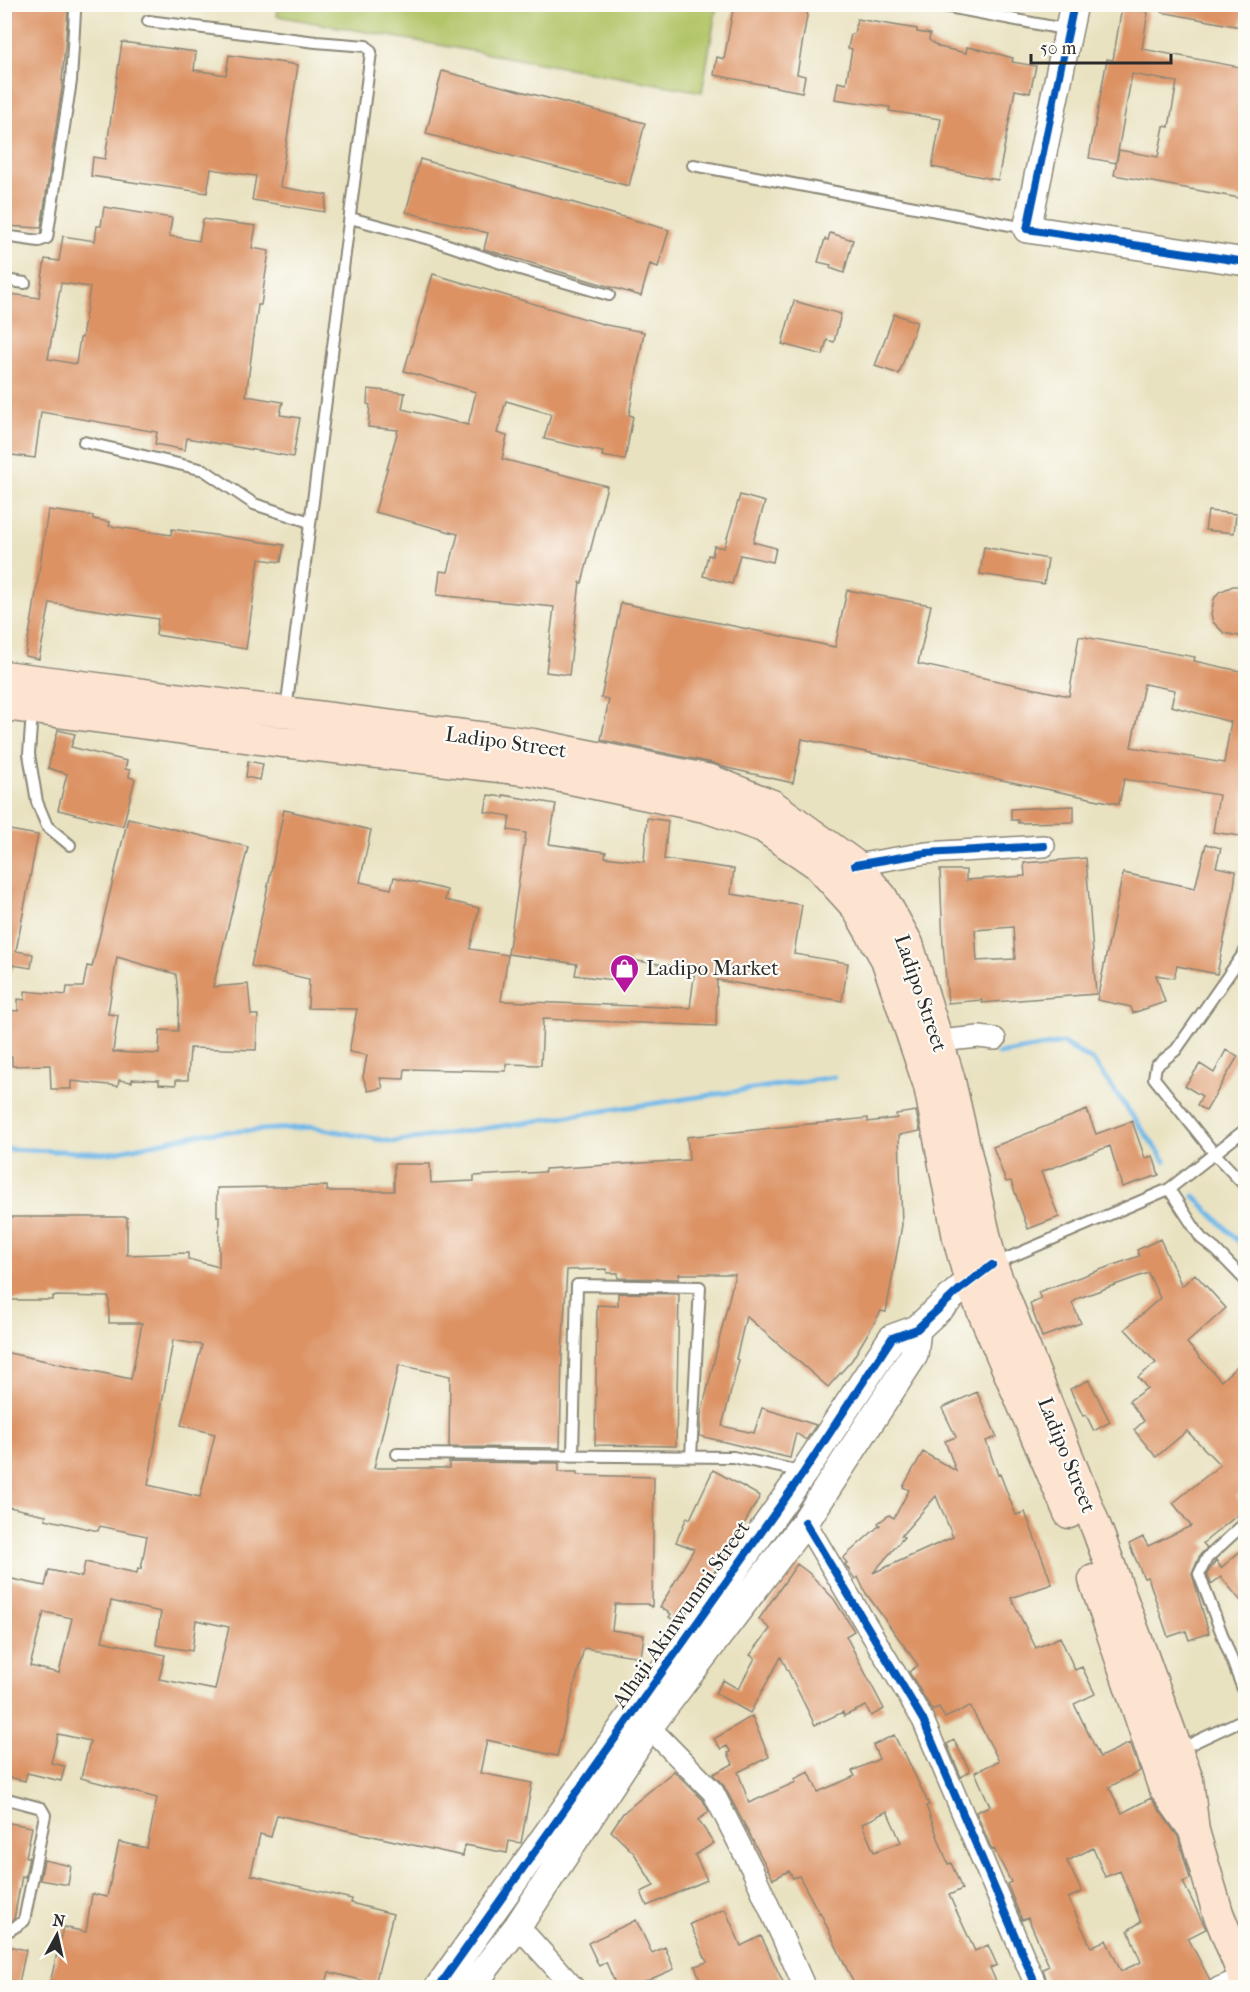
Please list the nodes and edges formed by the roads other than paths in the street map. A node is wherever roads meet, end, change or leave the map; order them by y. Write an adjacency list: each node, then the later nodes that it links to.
1 (933, 4): 3 (lane)
2 (75, 12): 8 (lane)
3 (1072, 17): 7 (street)
4 (148, 21): 6 (lane)
5 (693, 165): 7 (lane)
6 (350, 218): 12 (lane); 14 (lane)
7 (1027, 229): 9 (street)
8 (4, 236)
9 (1245, 262)
10 (4, 280): 11 (lane)
11 (25, 283)
12 (609, 295)
13 (84, 442): 14 (lane)
14 (310, 522): 17 (lane)
15 (4, 676): 17 (main road, Ladipo Street)
16 (18, 707): 17 (main road, Ladipo Street); 18 (lane)
17 (284, 727): 20 (main road, Ladipo Street); 28 (main road, Ladipo Street)
18 (70, 845)
19 (1044, 846): 20 (street)
20 (855, 865): 23 (main road, Ladipo Street)
21 (1245, 950): 25 (lane)
22 (995, 1039): 23 (street)
23 (938, 1041): 28 (main road, Ladipo Street)
24 (1245, 1129): 25 (lane)
25 (1214, 1153): 26 (lane); 27 (lane)
26 (1245, 1187)
27 (1170, 1189): 28 (lane); 29 (lane)
28 (981, 1273): 30 (street, Alhaji Akinwunmi Street); 40 (main road, Ladipo Street); 42 (main road, Ladipo Street)
29 (1245, 1281)
30 (917, 1329): 34 (street, Alhaji Akinwunmi Street); 35 (street, Alhaji Akinwunmi Street)
31 (397, 1454): 32 (lane)
32 (573, 1455): 33 (lane); 33 (lane)
33 (691, 1456): 34 (lane)
34 (804, 1472): 46 (street, Alhaji Akinwunmi Street)
35 (805, 1521): 39 (street, Alhaji Akinwunmi Street); 50 (street)
36 (1245, 1522): 37 (lane)
37 (1245, 1697)
38 (1245, 1718): 40 (lane)
39 (649, 1727): 43 (street, Alhaji Akinwunmi Street); 49 (street)
40 (1177, 1750): 42 (main road, Ladipo Street)
41 (4, 1798): 44 (lane)
42 (1194, 1831): 45 (main road, Ladipo Street)
43 (518, 1926): 47 (street, Alhaji Akinwunmi Street); 48 (street)
44 (4, 1930)
45 (1236, 1983)
46 (438, 1988)
47 (470, 1988)
48 (574, 1988)
49 (805, 1988)
50 (1037, 1988)

